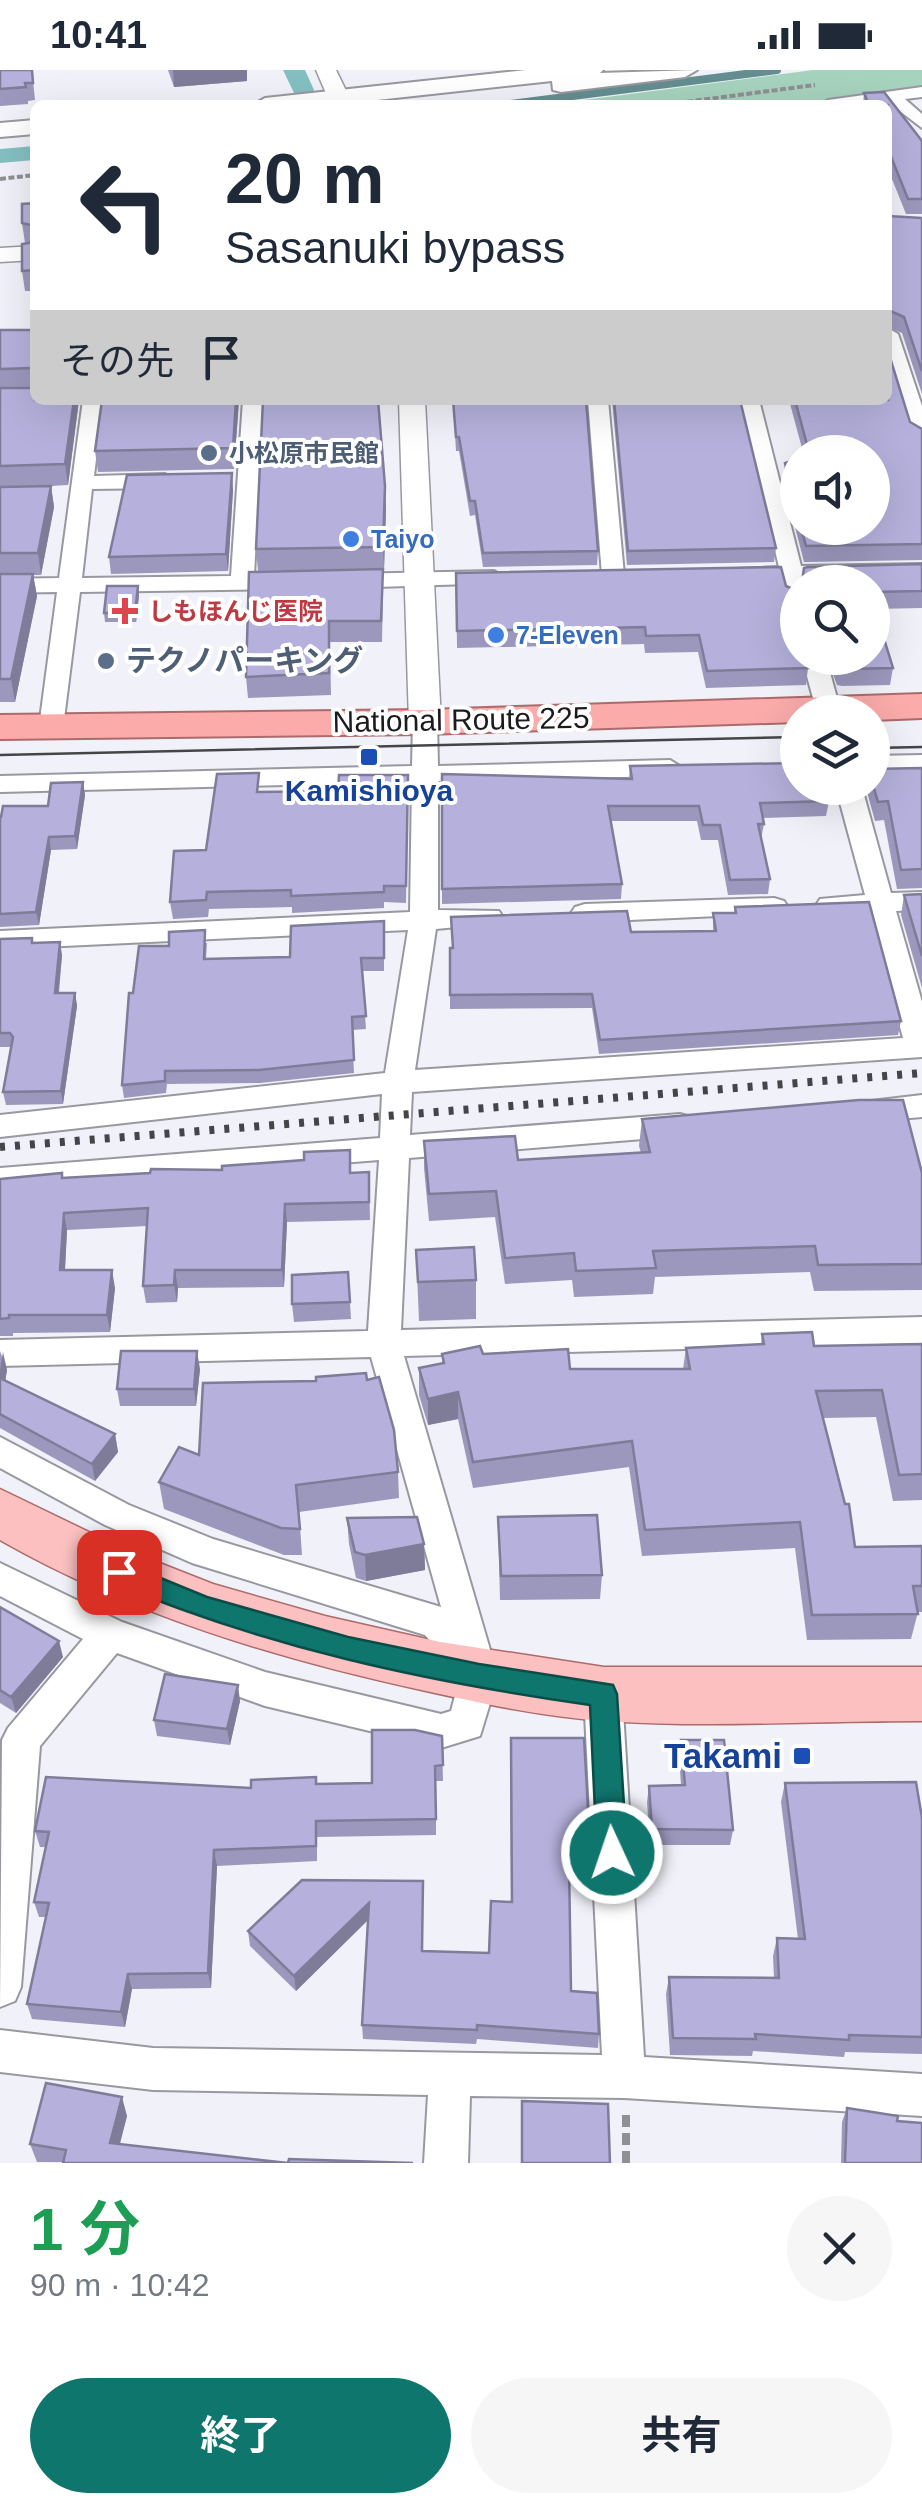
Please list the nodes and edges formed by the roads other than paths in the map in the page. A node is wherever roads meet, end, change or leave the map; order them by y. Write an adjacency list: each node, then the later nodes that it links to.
1 (326, 70): 6 (street)
2 (591, 70): 7 (main road)
3 (684, 70): 8 (main road)
4 (922, 92): 5 (street)
5 (891, 96): 9 (street); 10 (street)
6 (341, 100)
7 (349, 100)
8 (438, 100)
9 (863, 100)
10 (922, 123)
11 (30, 127): 12 (main road)
12 (0, 130)
13 (30, 139): 14 (main road)
14 (0, 142)
15 (30, 253): 16 (street)
16 (0, 255)
17 (922, 370): 18 (street)
18 (893, 371): 24 (street)
19 (93, 405): 26 (street)
20 (252, 405): 35 (street)
21 (412, 405): 34 (street)
22 (598, 405): 32 (street)
23 (750, 405): 27 (street)
24 (922, 437)
25 (192, 480): 26 (street)
26 (74, 492): 37 (street)
27 (788, 565)
28 (890, 571): 29 (street)
29 (922, 571)
30 (780, 573): 31 (street)
31 (712, 574)
32 (614, 575)
33 (524, 577): 34 (street)
34 (418, 580): 35 (street); 41 (street)
35 (242, 582): 37 (street)
36 (0, 586): 37 (street)
37 (69, 586): 42 (street)
38 (922, 706): 39 (highway, National Route 225)
39 (890, 707)
40 (780, 711): 41 (highway, National Route 225)
41 (426, 722): 42 (highway, National Route 225); 47 (street)
42 (51, 726): 43 (highway, National Route 225)
43 (0, 727)
44 (922, 763): 45 (street)
45 (890, 764)
46 (700, 767): 47 (street)
47 (428, 772): 48 (street); 54 (street)
48 (0, 784)
49 (853, 805): 51 (street)
50 (922, 901): 51 (street)
51 (879, 903): 52 (street); 56 (street)
52 (562, 914)
53 (523, 916): 54 (street)
54 (424, 919): 55 (street); 57 (street)
55 (0, 940)
56 (921, 1047): 57 (street)
57 (398, 1082): 61 (street); 62 (street)
58 (922, 1108): 59 (street)
59 (843, 1112)
60 (706, 1123): 62 (street)
61 (0, 1126)
62 (395, 1147): 63 (street); 65 (street)
63 (0, 1179)
64 (922, 1330): 65 (street)
65 (384, 1344): 66 (street); 71 (street)
66 (0, 1354)
67 (0, 1451): 71 (street)
68 (0, 1512): 71 (main road)
69 (0, 1580): 70 (street)
70 (110, 1634): 71 (street); 74 (street)
71 (463, 1673): 72 (main road)
72 (603, 1694): 73 (main road); 78 (street)
73 (922, 1694)
74 (10, 1741): 75 (street)
75 (0, 1987)
76 (0, 2052): 77 (street)
77 (450, 2074): 78 (street); 80 (street)
78 (624, 2078): 79 (street)
79 (922, 2094)
80 (446, 2163)

